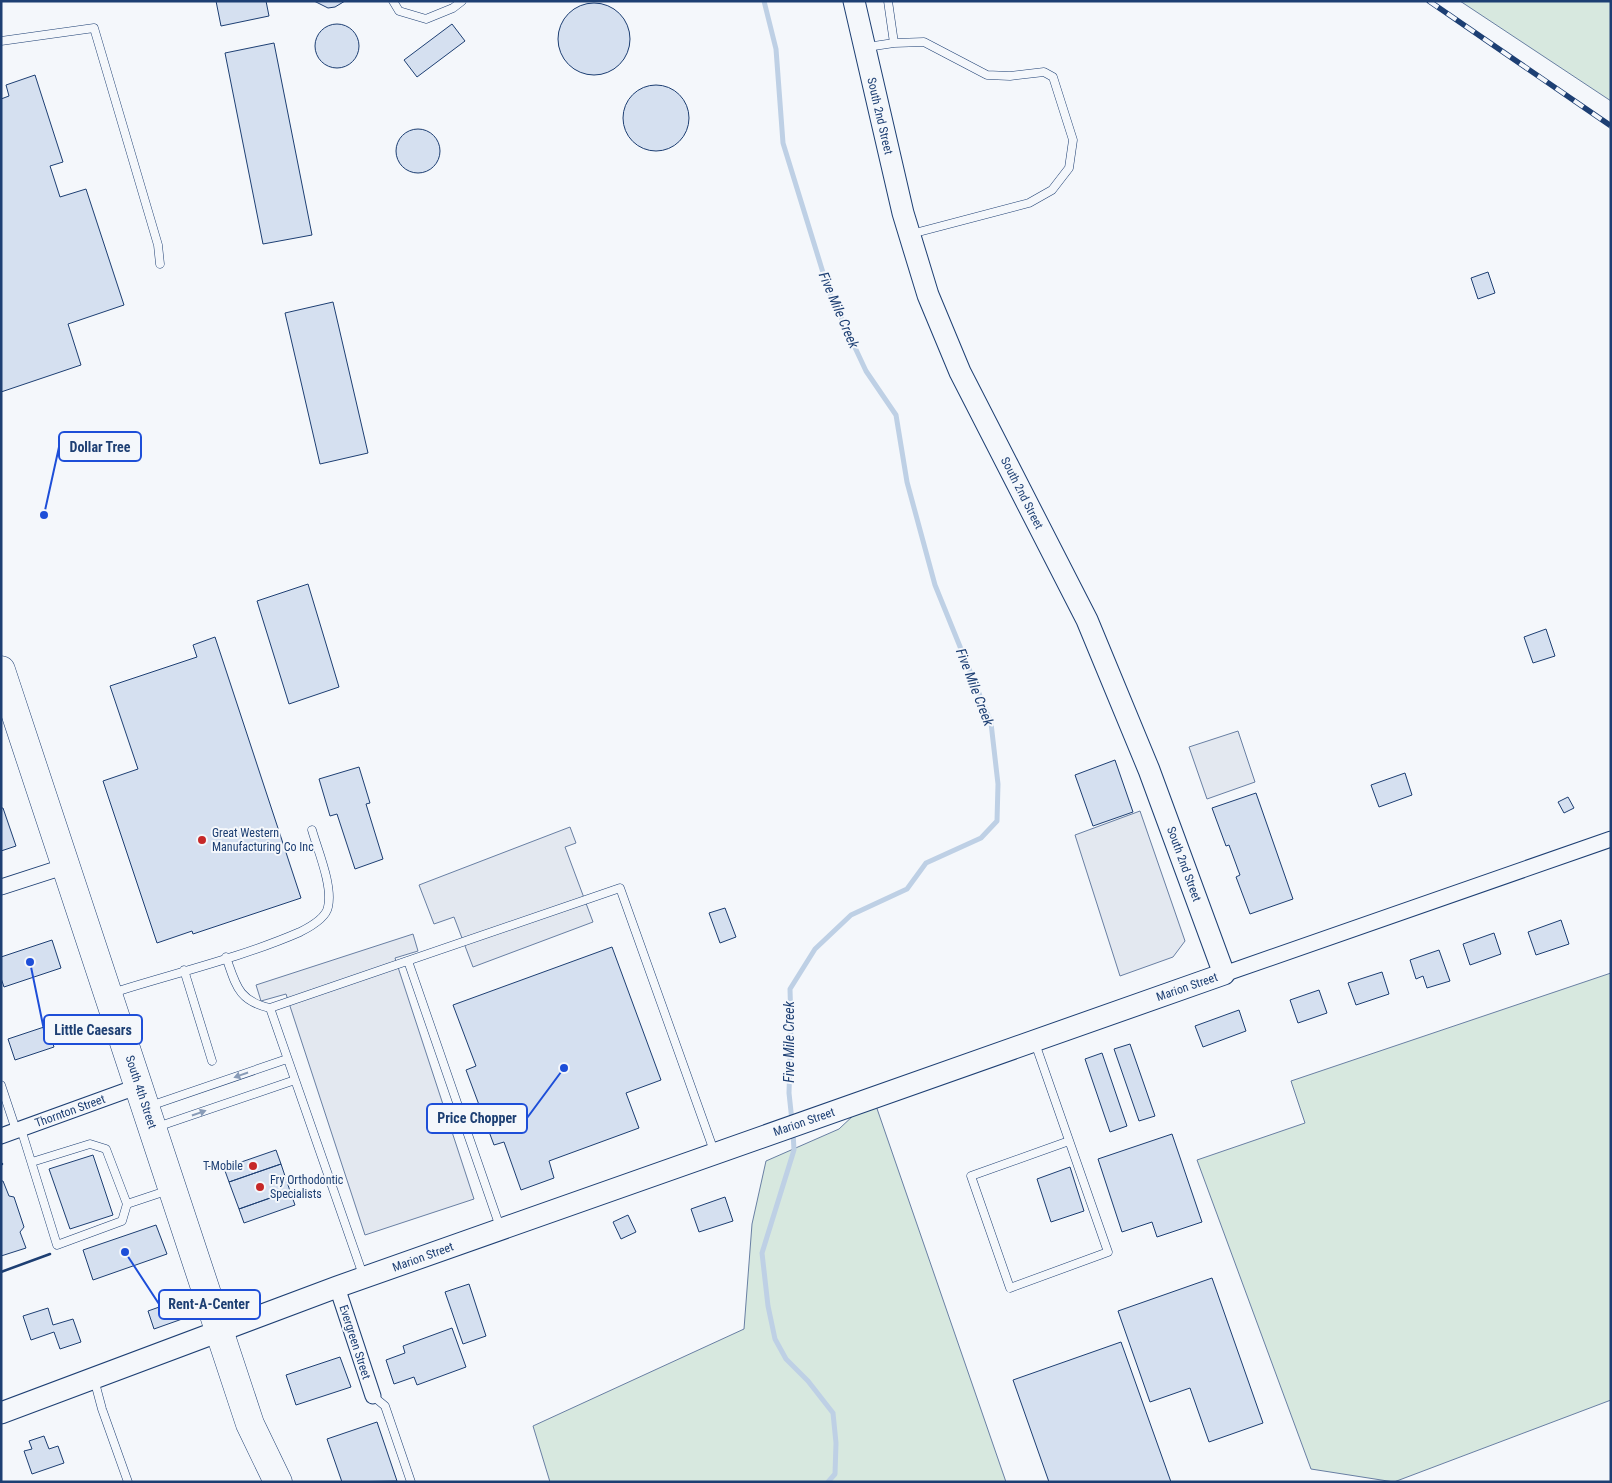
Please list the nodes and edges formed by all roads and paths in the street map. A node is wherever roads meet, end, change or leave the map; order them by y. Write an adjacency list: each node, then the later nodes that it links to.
1 (393, 1): 2 (lane)
2 (462, 1)
3 (854, 1): 7 (street, South 2nd Street)
4 (888, 1): 6 (lane)
5 (1, 42): 9 (lane)
6 (894, 43): 7 (lane); 8 (lane)
7 (865, 47): 8 (street, South 2nd Street)
8 (909, 234): 18 (street, South 2nd Street)
9 (160, 264)
10 (1, 670): 13 (highway, South 4th Street)
11 (312, 830): 15 (lane)
12 (1611, 839): 18 (street, Marion Street)
13 (66, 866): 14 (street); 19 (highway, South 4th Street)
14 (1, 887)
15 (226, 957): 17 (lane); 20 (lane)
16 (408, 961): 20 (lane); 30 (lane); 34 (lane)
17 (184, 970): 19 (lane); 23 (lane)
18 (1224, 974): 21 (street, Marion Street)
19 (109, 994): 26 (highway, South 4th Street)
20 (270, 1008): 22 (lane)
21 (1034, 1041): 29 (lane); 30 (street, Marion Street)
22 (287, 1059): 24 (lane); 26 (lane, one-way to 26)
23 (212, 1060)
24 (295, 1080): 26 (lane, one-way to 24); 35 (lane)
25 (1, 1086): 27 (lane)
26 (146, 1107): 27 (street, Thornton Street); 32 (highway, South 4th Street)
27 (19, 1129): 28 (street, Thornton Street); 31 (lane)
28 (1, 1136)
29 (1069, 1141): 29 (lane)
30 (714, 1153): 34 (street, Marion Street)
31 (32, 1162): 33 (lane); 33 (lane)
32 (173, 1190): 33 (lane); 37 (highway, South 4th Street)
33 (127, 1204)
34 (501, 1229): 35 (street, Marion Street)
35 (364, 1277): 36 (street, Marion Street)
36 (337, 1287): 37 (street, Marion Street); 39 (street, Evergreen Street)
37 (219, 1331): 38 (street, Marion Street); 42 (highway, South 4th Street)
38 (94, 1378): 40 (street, Marion Street); 41 (lane)
39 (373, 1396): 43 (lane)
40 (1, 1413)
41 (128, 1482)
42 (278, 1482)
43 (411, 1482)

